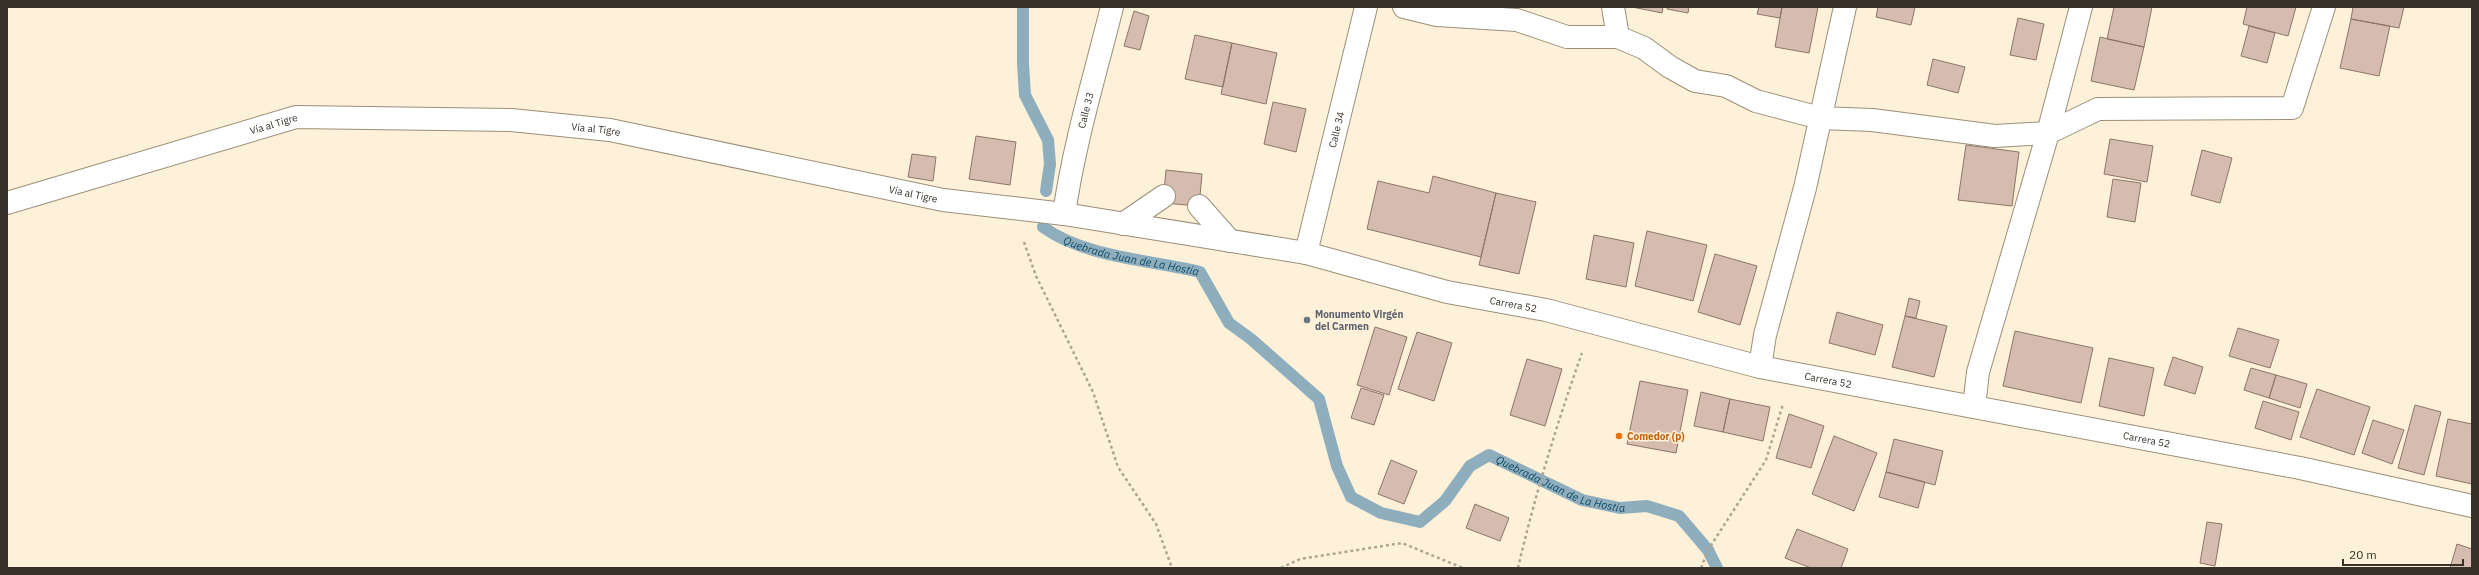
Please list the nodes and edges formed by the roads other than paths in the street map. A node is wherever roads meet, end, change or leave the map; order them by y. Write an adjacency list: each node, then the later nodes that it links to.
1 (1112, 7): 14 (street, Calle 33)
2 (1366, 7): 18 (street, Calle 34)
3 (1404, 7): 8 (street)
4 (1613, 7): 8 (street)
5 (1845, 7): 9 (street)
6 (2081, 7): 10 (street)
7 (2324, 7): 10 (street)
8 (1618, 37): 9 (street)
9 (1820, 118): 10 (street); 19 (street)
10 (2048, 133): 20 (street)
11 (1164, 196): 15 (street)
12 (7, 203): 14 (street, Vía al Tigre)
13 (1200, 206): 17 (street)
14 (1064, 214): 15 (street, Vía al Tigre)
15 (1123, 224): 16 (street, Vía al Tigre)
16 (1189, 235): 17 (street, Carrera 52)
17 (1230, 241): 18 (street, Carrera 52)
18 (1306, 253): 19 (street, Carrera 52)
19 (1760, 367): 20 (street, Carrera 52)
20 (1974, 407): 21 (street, Carrera 52)
21 (2472, 506)

